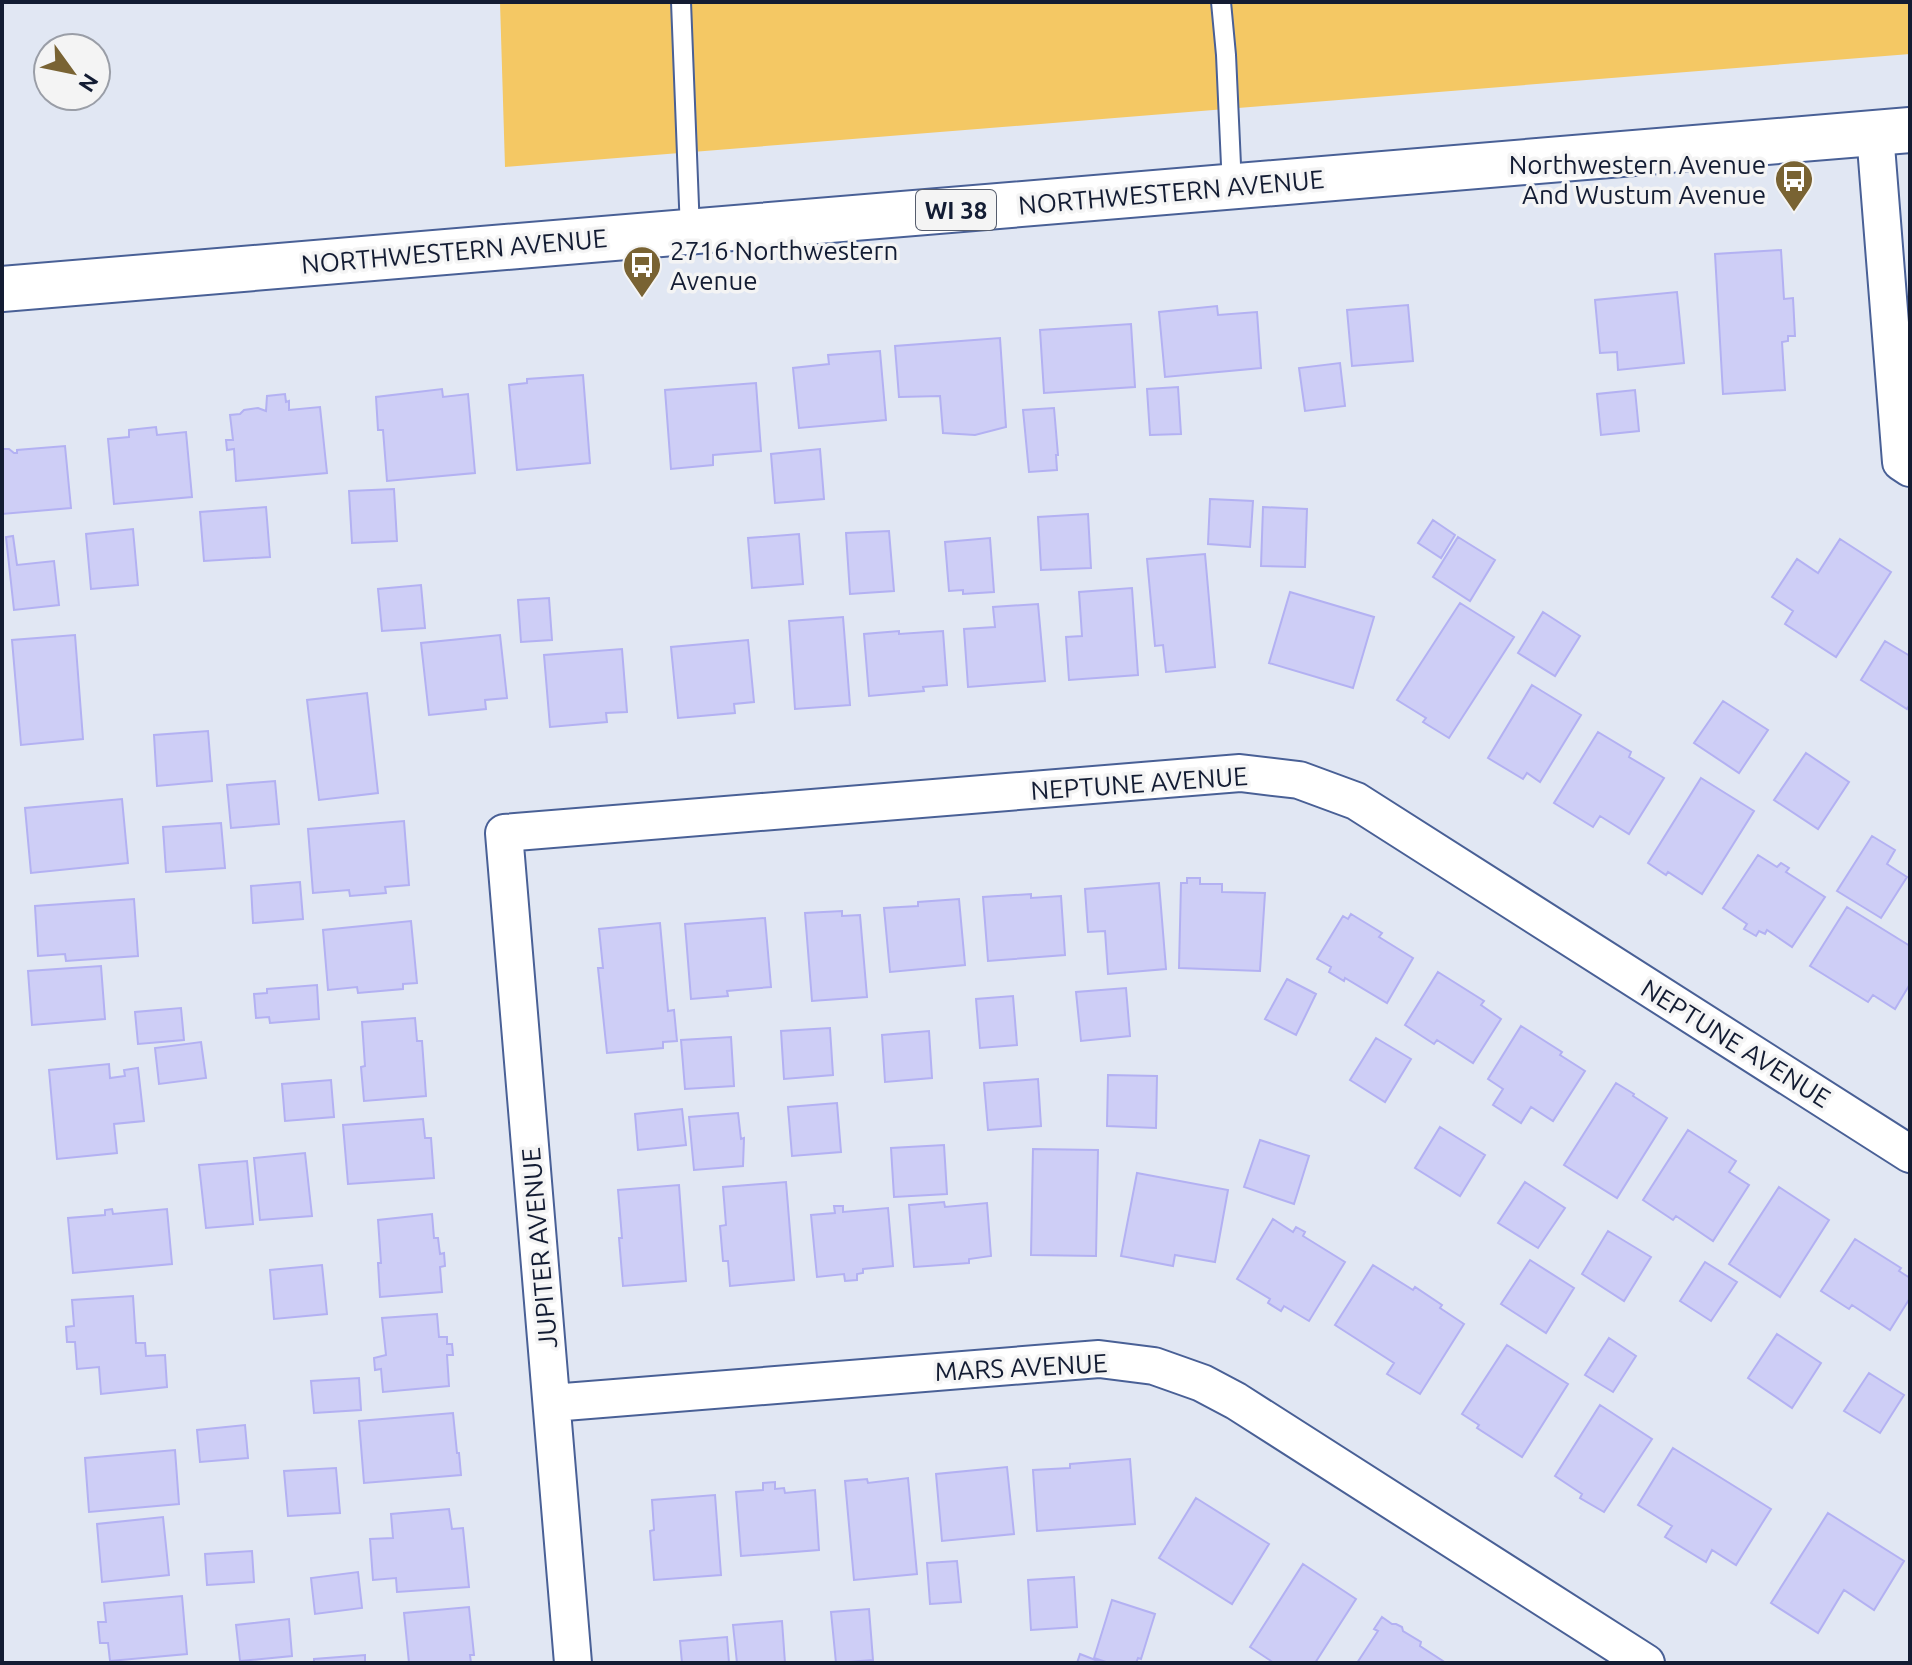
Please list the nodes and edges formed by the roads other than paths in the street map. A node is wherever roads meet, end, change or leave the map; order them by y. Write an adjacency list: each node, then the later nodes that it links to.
1 (681, 2): 5 (lane)
2 (1221, 2): 4 (lane)
3 (1893, 131): 4 (main road, NORTHWESTERN AVENUE / WI 38); 7 (street)
4 (1232, 187): 5 (main road, NORTHWESTERN AVENUE / WI 38)
5 (690, 232): 6 (main road, NORTHWESTERN AVENUE / WI 38)
6 (2, 289)
7 (1910, 468)
8 (504, 833): 9 (street, NEPTUNE AVENUE); 10 (street, JUPITER AVENUE)
9 (1910, 1154)
10 (552, 1403): 11 (street, JUPITER AVENUE); 12 (street, MARS AVENUE)
11 (573, 1663)
12 (1646, 1663)

